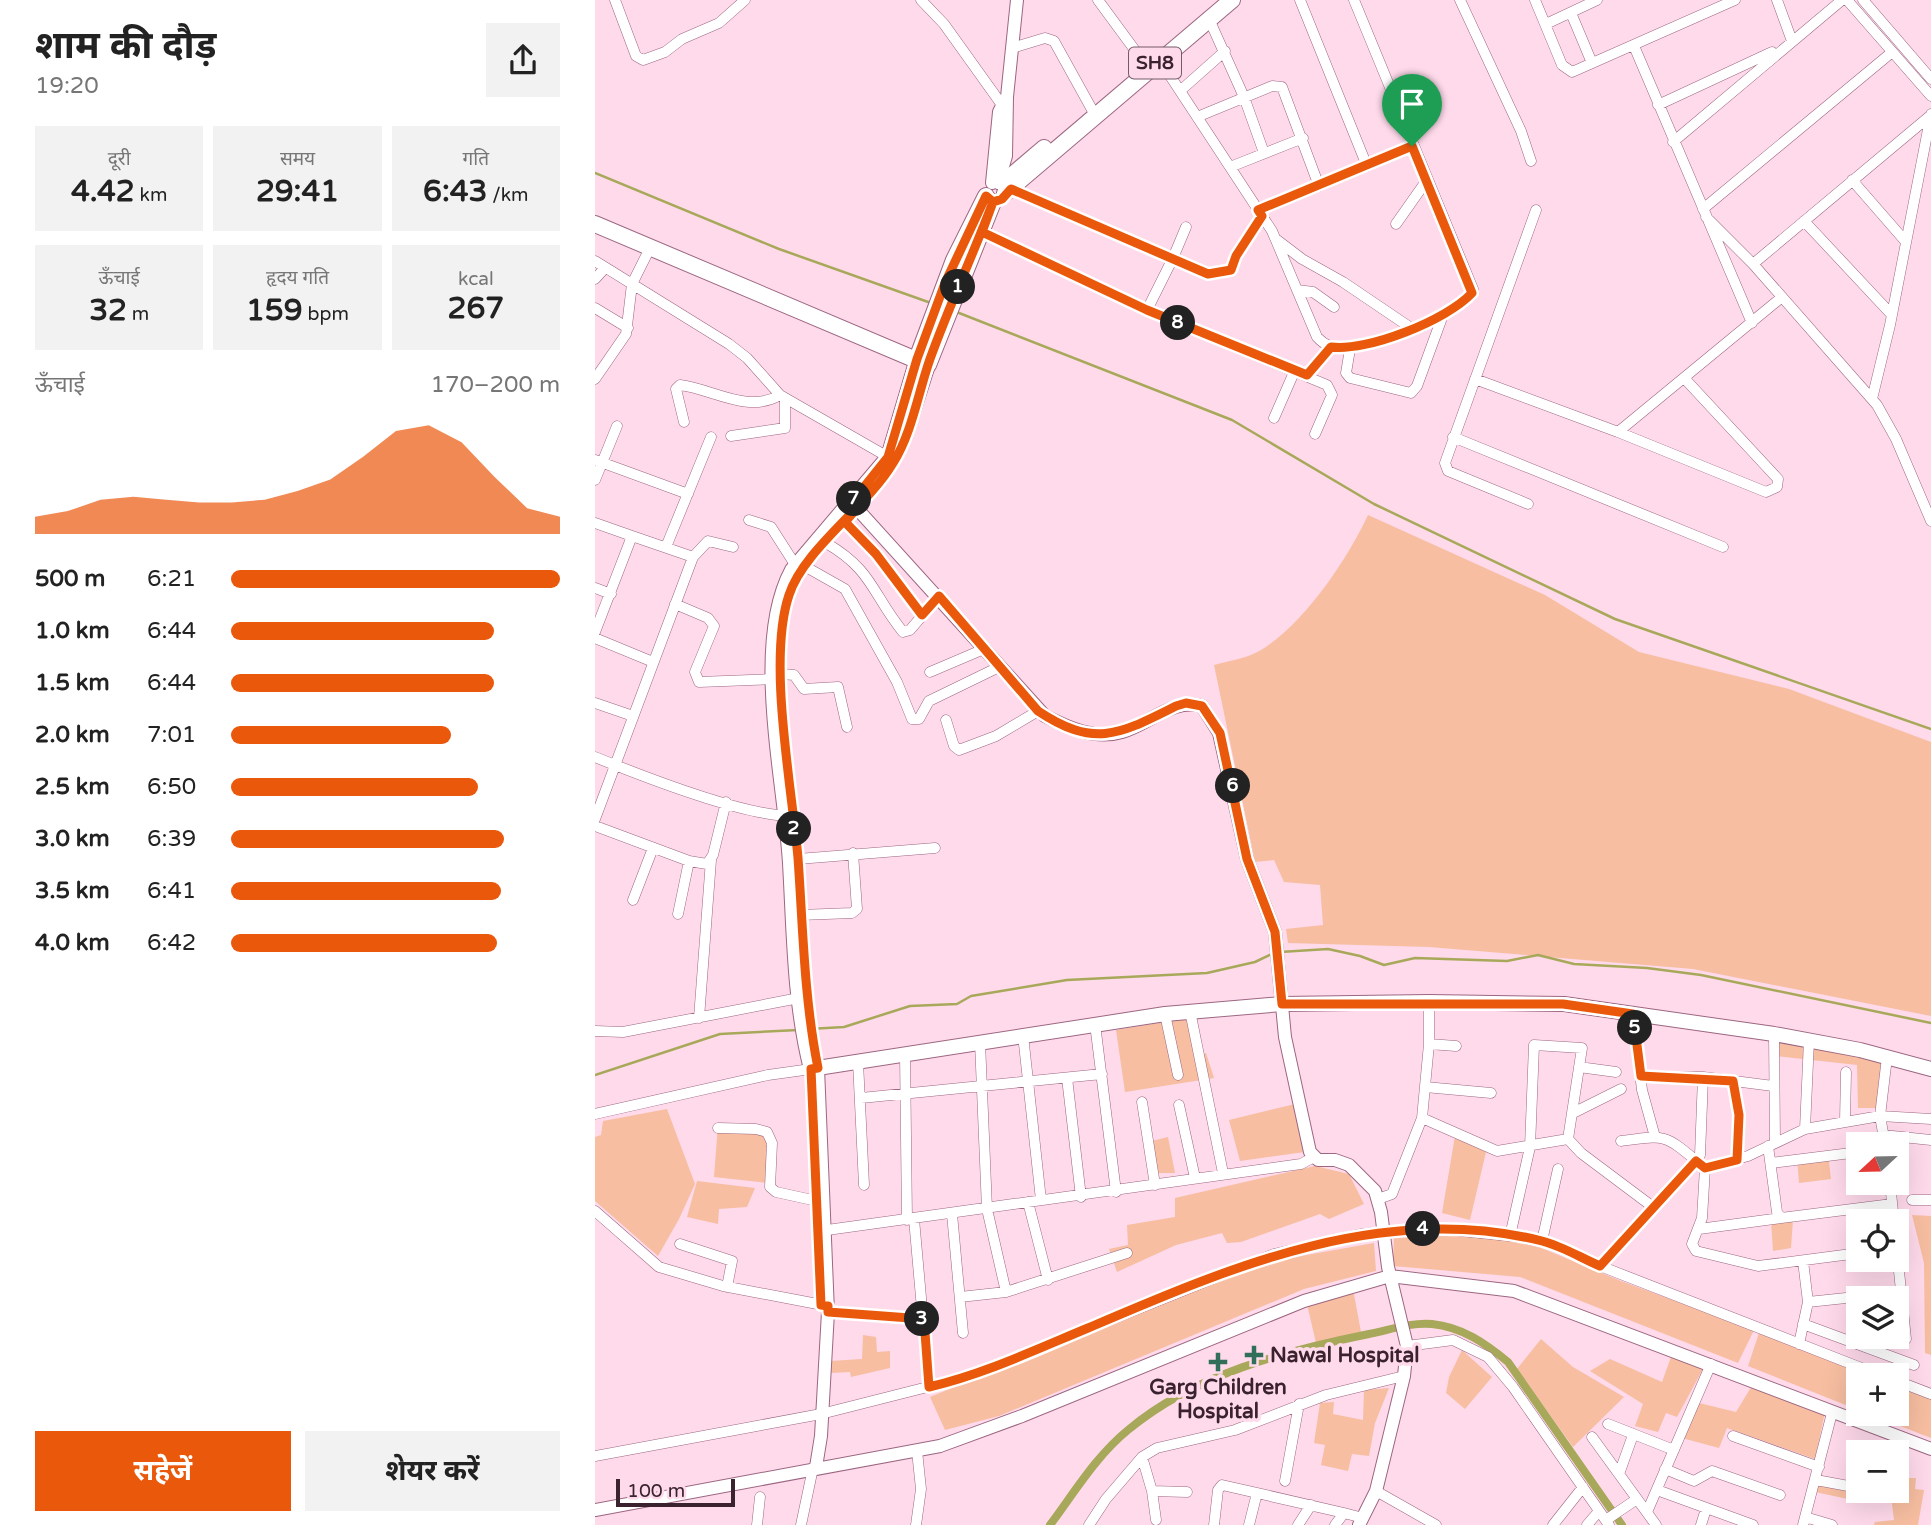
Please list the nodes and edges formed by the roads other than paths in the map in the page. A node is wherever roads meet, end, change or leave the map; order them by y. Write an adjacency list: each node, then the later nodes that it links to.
1 (615, 0): 2 (street)
2 (745, 0)
3 (921, 0): 30 (street)
4 (1017, 0): 21 (street)
5 (1098, 0): 25 (street)
6 (1232, 0): 17 (main road, SH8)
7 (1300, 0): 40 (street)
8 (1354, 0): 37 (street)
9 (1460, 0): 39 (street)
10 (1535, 0): 18 (street)
11 (1597, 0): 16 (street)
12 (1735, 0): 20 (street)
13 (1777, 0): 19 (street)
14 (1844, 0): 19 (street); 23 (street)
15 (1863, 0): 26 (street)
16 (1571, 13): 18 (street); 24 (street)
17 (1209, 19): 22 (street); 25 (main road, SH8)
18 (1546, 24): 24 (street)
19 (1789, 43): 31 (street); 36 (street)
20 (1634, 46): 24 (street); 31 (street)
21 (1012, 48): 30 (street); 33 (street)
22 (1225, 51): 27 (street); 29 (street)
23 (1891, 53): 28 (street); 48 (street)
24 (1592, 63)
25 (1154, 64): 27 (street); 33 (main road, SH8)
26 (1931, 79)
27 (1180, 90): 34 (street)
28 (1931, 96)
29 (1244, 97): 34 (street); 35 (street); 38 (street)
30 (1004, 101): 45 (street)
31 (1658, 105): 36 (street)
32 (1931, 114): 43 (street); 55 (street)
33 (1095, 115): 45 (main road, SH8)
34 (1197, 117): 41 (street)
35 (1303, 138): 38 (street); 44 (street)
36 (1673, 142): 48 (street)
37 (1412, 146): 40 (street); 42 (street)
38 (1264, 153): 41 (street)
39 (1531, 161)
40 (1367, 166): 44 (street)
41 (1230, 167): 47 (street)
42 (1427, 180): 51 (street); 69 (street)
43 (1852, 180): 49 (street); 55 (street)
44 (1319, 186): 47 (street)
45 (998, 190): 53 (main road); 57 (street); 63 (main road)
46 (1536, 210): 80 (street)
47 (1260, 213): 54 (street); 57 (street)
48 (1705, 213): 59 (street); 71 (street)
49 (1804, 221): 59 (street); 70 (street)
50 (595, 224): 56 (main road)
51 (1396, 224)
52 (1186, 227): 57 (street)
53 (982, 232): 63 (main road); 68 (street)
54 (1275, 238): 64 (street); 73 (street)
55 (1906, 242): 70 (street)
56 (651, 246): 62 (street); 76 (main road)
57 (1173, 258): 68 (street)
58 (595, 261): 60 (street)
59 (1753, 264): 65 (street)
60 (605, 268): 61 (street); 62 (street)
61 (595, 279)
62 (632, 284): 72 (street); 82 (street)
63 (951, 286): 76 (main road)
64 (1297, 290): 66 (street); 74 (street)
65 (1782, 297): 71 (street); 83 (street)
66 (1334, 307)
67 (595, 308): 72 (street)
68 (1147, 310): 77 (street)
69 (1443, 315): 73 (street); 75 (street)
70 (1892, 315): 83 (street)
71 (1752, 323): 81 (street)
72 (628, 328): 79 (street)
73 (1411, 328): 75 (street)
74 (1331, 347): 75 (street); 78 (street)
75 (1350, 349)
76 (922, 362): 92 (main road)
77 (1295, 370): 78 (street); 84 (street)
78 (1307, 375): 88 (street)
79 (595, 379)
80 (1475, 379): 87 (street); 91 (street)
81 (1685, 379): 87 (street); 87 (street)
82 (783, 396): 85 (street); 89 (street); 92 (street)
83 (1872, 399): 99 (street)
84 (1274, 418)
85 (684, 422)
86 (617, 426): 93 (street)
87 (1618, 432)
88 (1315, 434)
89 (731, 436)
90 (711, 437): 95 (street)
91 (1453, 437): 96 (street); 106 (street)
92 (891, 459): 97 (main road)
93 (599, 461): 94 (street); 95 (street)
94 (595, 480)
95 (688, 494): 104 (street)
96 (1528, 504)
97 (854, 505): 100 (main road); 108 (main road); 111 (street)
98 (749, 520): 108 (street)
99 (1931, 521)
100 (845, 522): 103 (main road); 113 (street)
101 (595, 523): 102 (street)
102 (632, 536): 104 (street); 110 (street)
103 (827, 543): 108 (main road); 113 (street)
104 (666, 547): 107 (street)
105 (733, 547): 107 (street)
106 (1723, 547)
107 (693, 557): 112 (street)
108 (801, 566): 118 (street); 120 (main road)
109 (595, 588): 110 (street)
110 (611, 594): 114 (street)
111 (939, 596): 113 (street); 116 (street)
112 (675, 604): 117 (street); 120 (street)
113 (922, 615)
114 (595, 632)
115 (595, 638): 117 (street)
116 (984, 649): 118 (street); 119 (street)
117 (653, 662): 123 (street)
118 (999, 667): 122 (street)
119 (930, 672)
120 (778, 676): 125 (street); 129 (main road)
121 (595, 703): 123 (street)
122 (1038, 711): 124 (street); 141 (street)
123 (633, 716): 127 (street)
124 (946, 720)
125 (846, 727)
126 (595, 757): 127 (street)
127 (615, 765): 128 (street); 130 (street)
128 (726, 802): 129 (street); 136 (street)
129 (789, 816): 135 (main road); 142 (main road)
130 (595, 819)
131 (595, 826): 132 (street)
132 (653, 848): 137 (street); 138 (street)
133 (935, 848): 134 (street)
134 (853, 852): 135 (street); 140 (street)
135 (798, 859): 140 (main road)
136 (711, 860): 137 (street); 147 (street)
137 (689, 861): 139 (street)
138 (633, 901)
139 (678, 914)
140 (800, 915): 148 (main road)
141 (1282, 997): 143 (main road); 144 (main road); 198 (street)
142 (799, 998): 147 (street); 148 (main road)
143 (1429, 1002): 146 (main road); 155 (street)
144 (1190, 1011): 145 (main road); 204 (street)
145 (1165, 1014): 149 (main road); 166 (street)
146 (1633, 1014): 151 (main road); 167 (street)
147 (699, 1018): 150 (street)
148 (806, 1018): 161 (main road)
149 (1094, 1024): 152 (main road); 165 (street)
150 (595, 1031)
151 (1774, 1034): 153 (main road); 172 (street)
152 (1023, 1035): 154 (main road); 171 (street)
153 (1809, 1040): 158 (main road); 188 (street)
154 (980, 1042): 157 (main road); 173 (street)
155 (1429, 1044): 156 (street); 174 (street)
156 (1456, 1046)
157 (905, 1054): 159 (main road); 177 (street)
158 (1887, 1057): 162 (main road); 183 (street)
159 (858, 1062): 161 (main road); 178 (street)
160 (1579, 1067): 163 (street); 181 (street); 196 (street)
161 (814, 1069): 182 (street); 212 (street); 226 (street)
162 (1931, 1069)
163 (1616, 1072)
164 (1846, 1072): 186 (street)
165 (1102, 1074): 169 (street); 208 (street)
166 (1178, 1074)
167 (1641, 1076): 168 (street); 190 (street)
168 (1703, 1077): 170 (street); 200 (street)
169 (1067, 1078): 171 (street); 210 (street)
170 (1733, 1081): 172 (street); 199 (street)
171 (1028, 1084): 173 (street); 213 (street)
172 (1773, 1086): 195 (street)
173 (982, 1087): 177 (street); 219 (street)
174 (1425, 1087): 176 (street); 184 (street)
175 (1621, 1089): 181 (street)
176 (1491, 1093)
177 (907, 1095): 178 (street); 224 (street)
178 (860, 1098): 206 (street)
179 (1142, 1102): 207 (street)
180 (1179, 1105): 205 (street)
181 (1573, 1113): 191 (street)
182 (595, 1114)
183 (1880, 1116): 185 (street); 186 (street); 189 (street)
184 (1422, 1118): 196 (street); 211 (street)
185 (1931, 1119)
186 (1845, 1121): 188 (street)
187 (718, 1128): 212 (street)
188 (1805, 1129): 195 (street)
189 (1883, 1132)
190 (1655, 1137): 194 (street); 200 (street)
191 (1568, 1139): 196 (street); 218 (street)
192 (1909, 1140): 193 (street)
193 (1931, 1140)
194 (1621, 1141)
195 (1771, 1144): 199 (street); 201 (street)
196 (1530, 1147): 228 (street)
197 (1846, 1154): 201 (street)
198 (1314, 1157): 204 (street); 211 (street)
199 (1737, 1160): 202 (street)
200 (1696, 1161): 202 (street); 218 (street)
201 (1771, 1163): 223 (street)
202 (1705, 1168): 225 (street)
203 (1558, 1169): 229 (street)
204 (1223, 1174): 205 (street)
205 (1195, 1178): 207 (street)
206 (864, 1185)
207 (1155, 1185): 208 (street)
208 (1116, 1192): 210 (street)
209 (1891, 1195): 217 (street)
210 (1081, 1197): 213 (street)
211 (1378, 1199): 227 (street)
212 (817, 1200): 226 (street)
213 (1041, 1200): 216 (street)
214 (1912, 1200): 215 (street)
215 (1931, 1200)
216 (1027, 1202): 219 (street); 236 (street)
217 (1892, 1204): 220 (street); 223 (street)
218 (1653, 1207): 234 (street)
219 (987, 1209): 222 (street); 238 (street)
220 (1893, 1209)
221 (595, 1211): 237 (street)
222 (952, 1214): 224 (street); 239 (street)
223 (1781, 1218): 225 (street)
224 (911, 1220): 226 (street); 243 (street)
225 (1699, 1229): 233 (street)
226 (822, 1231): 242 (street)
227 (1384, 1234): 228 (street); 235 (street); 253 (street)
228 (1510, 1236): 229 (street)
229 (1542, 1241): 234 (street)
230 (680, 1244): 237 (street)
231 (1127, 1253): 236 (street)
232 (1846, 1255): 233 (street)
233 (1803, 1261): 241 (street)
234 (1600, 1266): 246 (street)
235 (1390, 1276): 247 (street); 249 (street); 265 (street)
236 (1048, 1280): 238 (street)
237 (727, 1287): 242 (street)
238 (1006, 1292): 239 (street)
239 (960, 1297): 245 (street)
240 (1846, 1298): 241 (street)
241 (1808, 1302): 244 (street)
242 (826, 1307): 243 (street); 257 (street)
243 (924, 1319): 253 (street)
244 (1804, 1324): 246 (street); 250 (street)
245 (963, 1333)
246 (1799, 1344): 248 (street)
247 (1407, 1346): 251 (street); 275 (street)
248 (1848, 1363)
249 (1711, 1364): 256 (street); 264 (street)
250 (1914, 1365)
251 (1404, 1376): 255 (street); 279 (street)
252 (1909, 1386): 254 (street)
253 (929, 1387): 257 (street)
254 (1931, 1394)
255 (1299, 1404): 267 (street); 273 (street)
256 (1832, 1413): 262 (street); 269 (street)
257 (817, 1415): 266 (street); 268 (street)
258 (1608, 1423): 259 (street)
259 (1633, 1435): 264 (street); 271 (street)
260 (1733, 1436): 269 (street)
261 (1592, 1437): 271 (street)
262 (1903, 1439): 263 (street)
263 (1931, 1449)
264 (1674, 1450): 270 (street)
265 (917, 1451): 268 (street); 295 (street)
266 (595, 1456)
267 (1142, 1457): 277 (street); 296 (street)
268 (815, 1467): 286 (street); 294 (street)
269 (1819, 1467): 272 (street)
270 (1665, 1469): 276 (street); 281 (street)
271 (1619, 1474): 283 (street)
272 (1816, 1480): 274 (street); 292 (street)
273 (1285, 1481)
274 (1846, 1486)
275 (1583, 1487): 288 (street); 302 (street)
276 (1657, 1490): 285 (street); 291 (street)
277 (1152, 1491): 278 (street); 289 (street)
278 (1187, 1492)
279 (1376, 1492): 290 (street); 301 (street)
280 (1257, 1493): 284 (street); 297 (street); 298 (street)
281 (1780, 1495)
282 (760, 1497): 293 (street)
283 (1637, 1499): 288 (street); 291 (street)
284 (1311, 1505): 287 (street); 299 (street)
285 (1706, 1509): 304 (street); 305 (street)
286 (595, 1510)
287 (1344, 1513): 290 (street); 300 (street)
288 (1605, 1519): 303 (street)
289 (1156, 1520)
290 (1361, 1521)
291 (1650, 1521)
292 (1804, 1521): 306 (street)
293 (757, 1525)
294 (801, 1525)
295 (916, 1525)
296 (1089, 1525)
297 (1214, 1525)
298 (1249, 1525)
299 (1298, 1525)
300 (1335, 1525)
301 (1436, 1525)
302 (1553, 1525)
303 (1587, 1525)
304 (1702, 1525)
305 (1753, 1525)
306 (1832, 1525)

